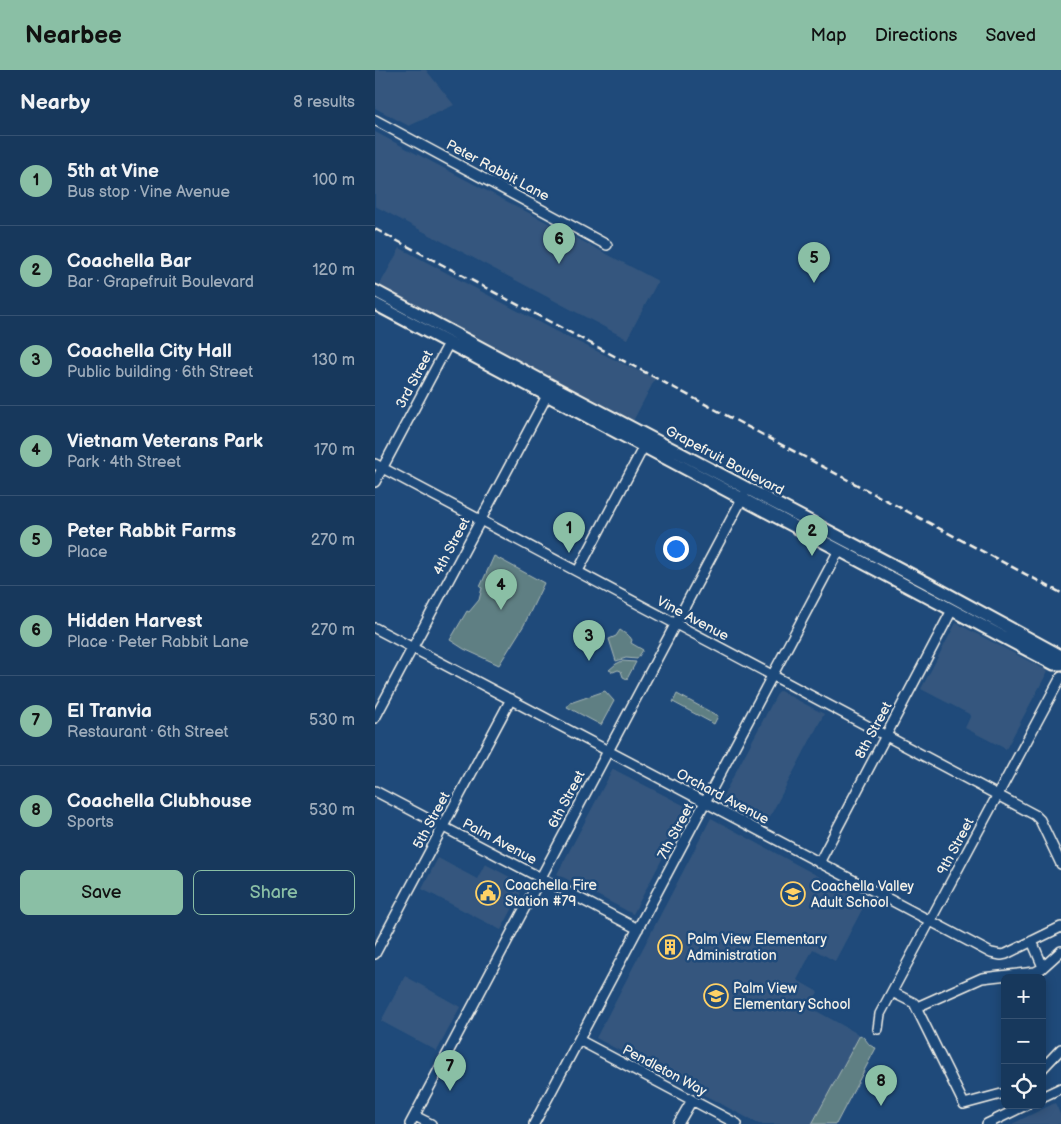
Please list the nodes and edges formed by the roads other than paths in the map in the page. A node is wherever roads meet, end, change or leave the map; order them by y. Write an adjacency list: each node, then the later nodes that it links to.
1 (375, 120): 2 (street, Peter Rabbit Lane)
2 (607, 244)
3 (375, 291): 6 (main road, Grapefruit Boulevard)
4 (375, 304): 5 (main road, Grapefruit Boulevard)
5 (449, 343): 6 (main road, Grapefruit Boulevard); 8 (street, 3rd Street)
6 (549, 391): 7 (main road, Grapefruit Boulevard); 10 (main road, Grapefruit Boulevard); 11 (street, 4th Street)
7 (644, 446): 10 (main road, Grapefruit Boulevard); 13 (street)
8 (379, 466): 9 (street, 3rd Street); 11 (street, Vine Avenue)
9 (375, 482)
10 (744, 494): 12 (main road, Grapefruit Boulevard); 15 (street, 6th Street); 18 (main road, Grapefruit Boulevard)
11 (479, 520): 13 (street, Vine Avenue); 17 (street, 4th Street)
12 (839, 550): 14 (main road, Grapefruit Boulevard); 20 (street, 7th Street)
13 (578, 572): 15 (street, Vine Avenue)
14 (952, 610): 19 (main road, Grapefruit Boulevard); 24 (street, 8th Street)
15 (675, 623): 20 (street, Vine Avenue); 25 (street, 6th Street)
16 (375, 628): 17 (street, Orchard Avenue)
17 (413, 648): 22 (street, Orchard Avenue); 23 (street, 4th Street)
18 (1061, 656)
19 (1061, 664)
20 (772, 675): 24 (street, Vine Avenue); 28 (street, 7th Street)
21 (1061, 677): 27 (street, 9th Street)
22 (511, 699): 25 (street, Orchard Avenue); 29 (street, 5th Street)
23 (375, 718)
24 (885, 735): 27 (street, Vine Avenue); 30 (street, 8th Street)
25 (609, 750): 28 (street, Orchard Avenue); 32 (street, 6th Street)
26 (375, 791): 29 (street, Palm Avenue)
27 (998, 795): 31 (street, Vine Avenue); 33 (street, 9th Street)
28 (705, 803): 30 (street, Orchard Avenue); 35 (street, 7th Street)
29 (443, 826): 32 (street, Palm Avenue); 38 (street, 5th Street)
30 (819, 863): 33 (street, Orchard Avenue)
31 (1061, 864)
32 (540, 878): 35 (street, Palm Avenue); 51 (street, 6th Street)
33 (930, 922): 36 (street, Orchard Avenue); 40 (street, 9th Street)
34 (1061, 927): 36 (street, Orchard Avenue)
35 (638, 930): 43 (street, 7th Street)
36 (1032, 942): 39 (street)
37 (1061, 950): 39 (street)
38 (375, 954)
39 (1043, 967): 41 (street)
40 (893, 992): 41 (street); 42 (street, 9th Street)
41 (917, 1007): 47 (street)
42 (878, 1030)
43 (579, 1040): 49 (street, Pendleton Way); 53 (street, 7th Street)
44 (1061, 1049): 45 (street)
45 (1046, 1065)
46 (1061, 1088): 48 (street)
47 (1001, 1094)
48 (1046, 1095)
49 (691, 1100): 54 (street); 55 (street, Pendleton Way)
50 (1018, 1109): 56 (street)
51 (413, 1120): 52 (street)
52 (431, 1124)
53 (534, 1124)
54 (678, 1124)
55 (737, 1124)
56 (987, 1124)

